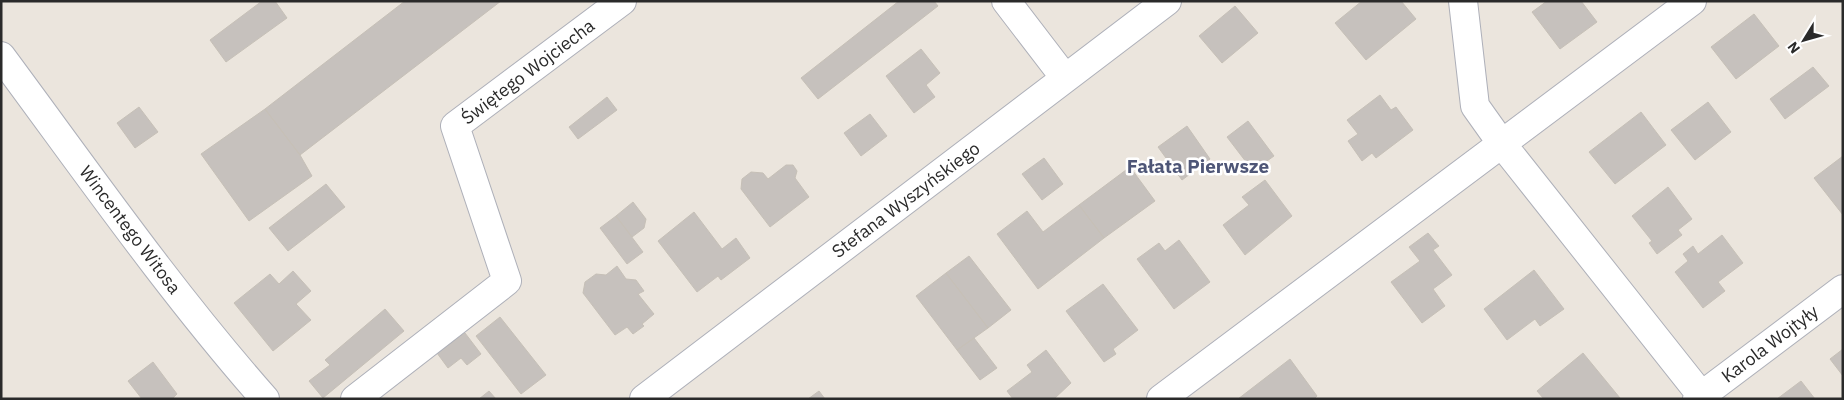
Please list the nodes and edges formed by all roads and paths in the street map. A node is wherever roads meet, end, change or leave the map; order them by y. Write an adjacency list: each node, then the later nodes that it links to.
1 (622, 1): 12 (street, Świętego Wojciecha)
2 (1006, 1): 7 (street)
3 (1167, 1): 7 (street, Stefana Wyszyńskiego)
4 (1463, 1): 8 (street)
5 (1692, 1): 8 (street)
6 (1, 56): 11 (street, Wincentego Witosa)
7 (1065, 78): 13 (street, Stefana Wyszyńskiego)
8 (1502, 144): 10 (street); 14 (street)
9 (1843, 289): 10 (street, Karola Wojtyły)
10 (1699, 397)
11 (265, 399)
12 (355, 399)
13 (644, 399)
14 (1161, 399)

